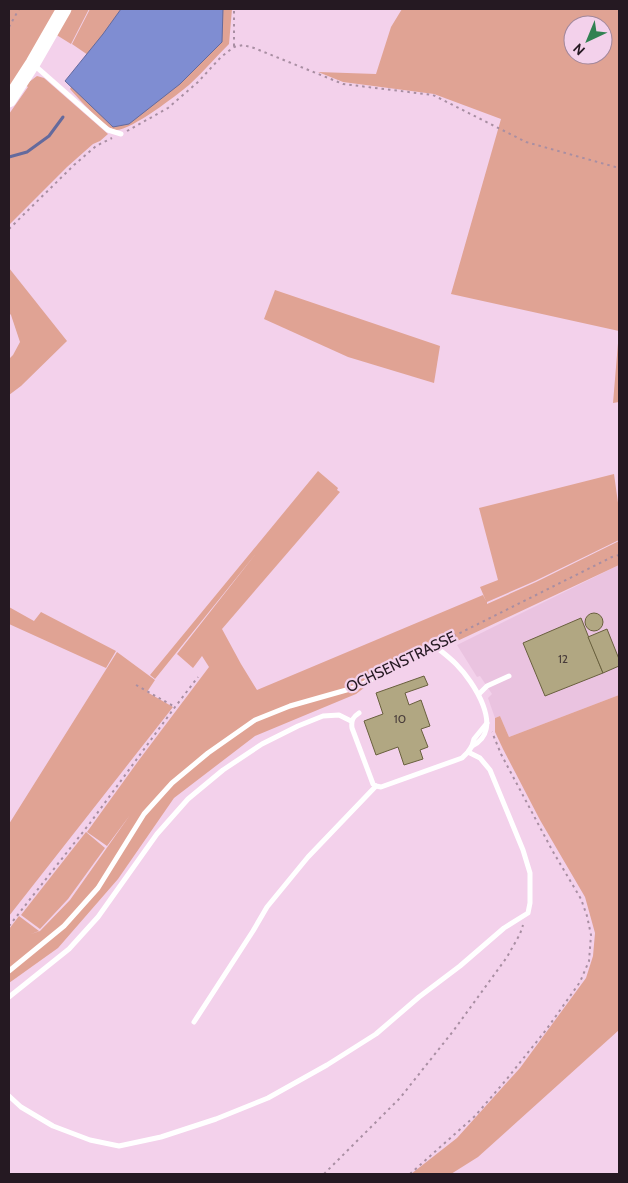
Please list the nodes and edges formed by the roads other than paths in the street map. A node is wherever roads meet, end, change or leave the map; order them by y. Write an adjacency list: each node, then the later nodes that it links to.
1 (64, 9): 2 (street)
2 (33, 64): 3 (street); 4 (lane)
3 (9, 100)
4 (121, 134)
5 (509, 676): 6 (lane)
6 (479, 694): 9 (lane); 11 (lane, OCHSENSTRASSE)
7 (360, 713): 8 (lane)
8 (351, 721): 10 (lane); 12 (lane)
9 (468, 752): 10 (lane); 14 (lane)
10 (376, 786): 13 (lane)
11 (9, 971)
12 (9, 997)
13 (194, 1022)
14 (9, 1096)

